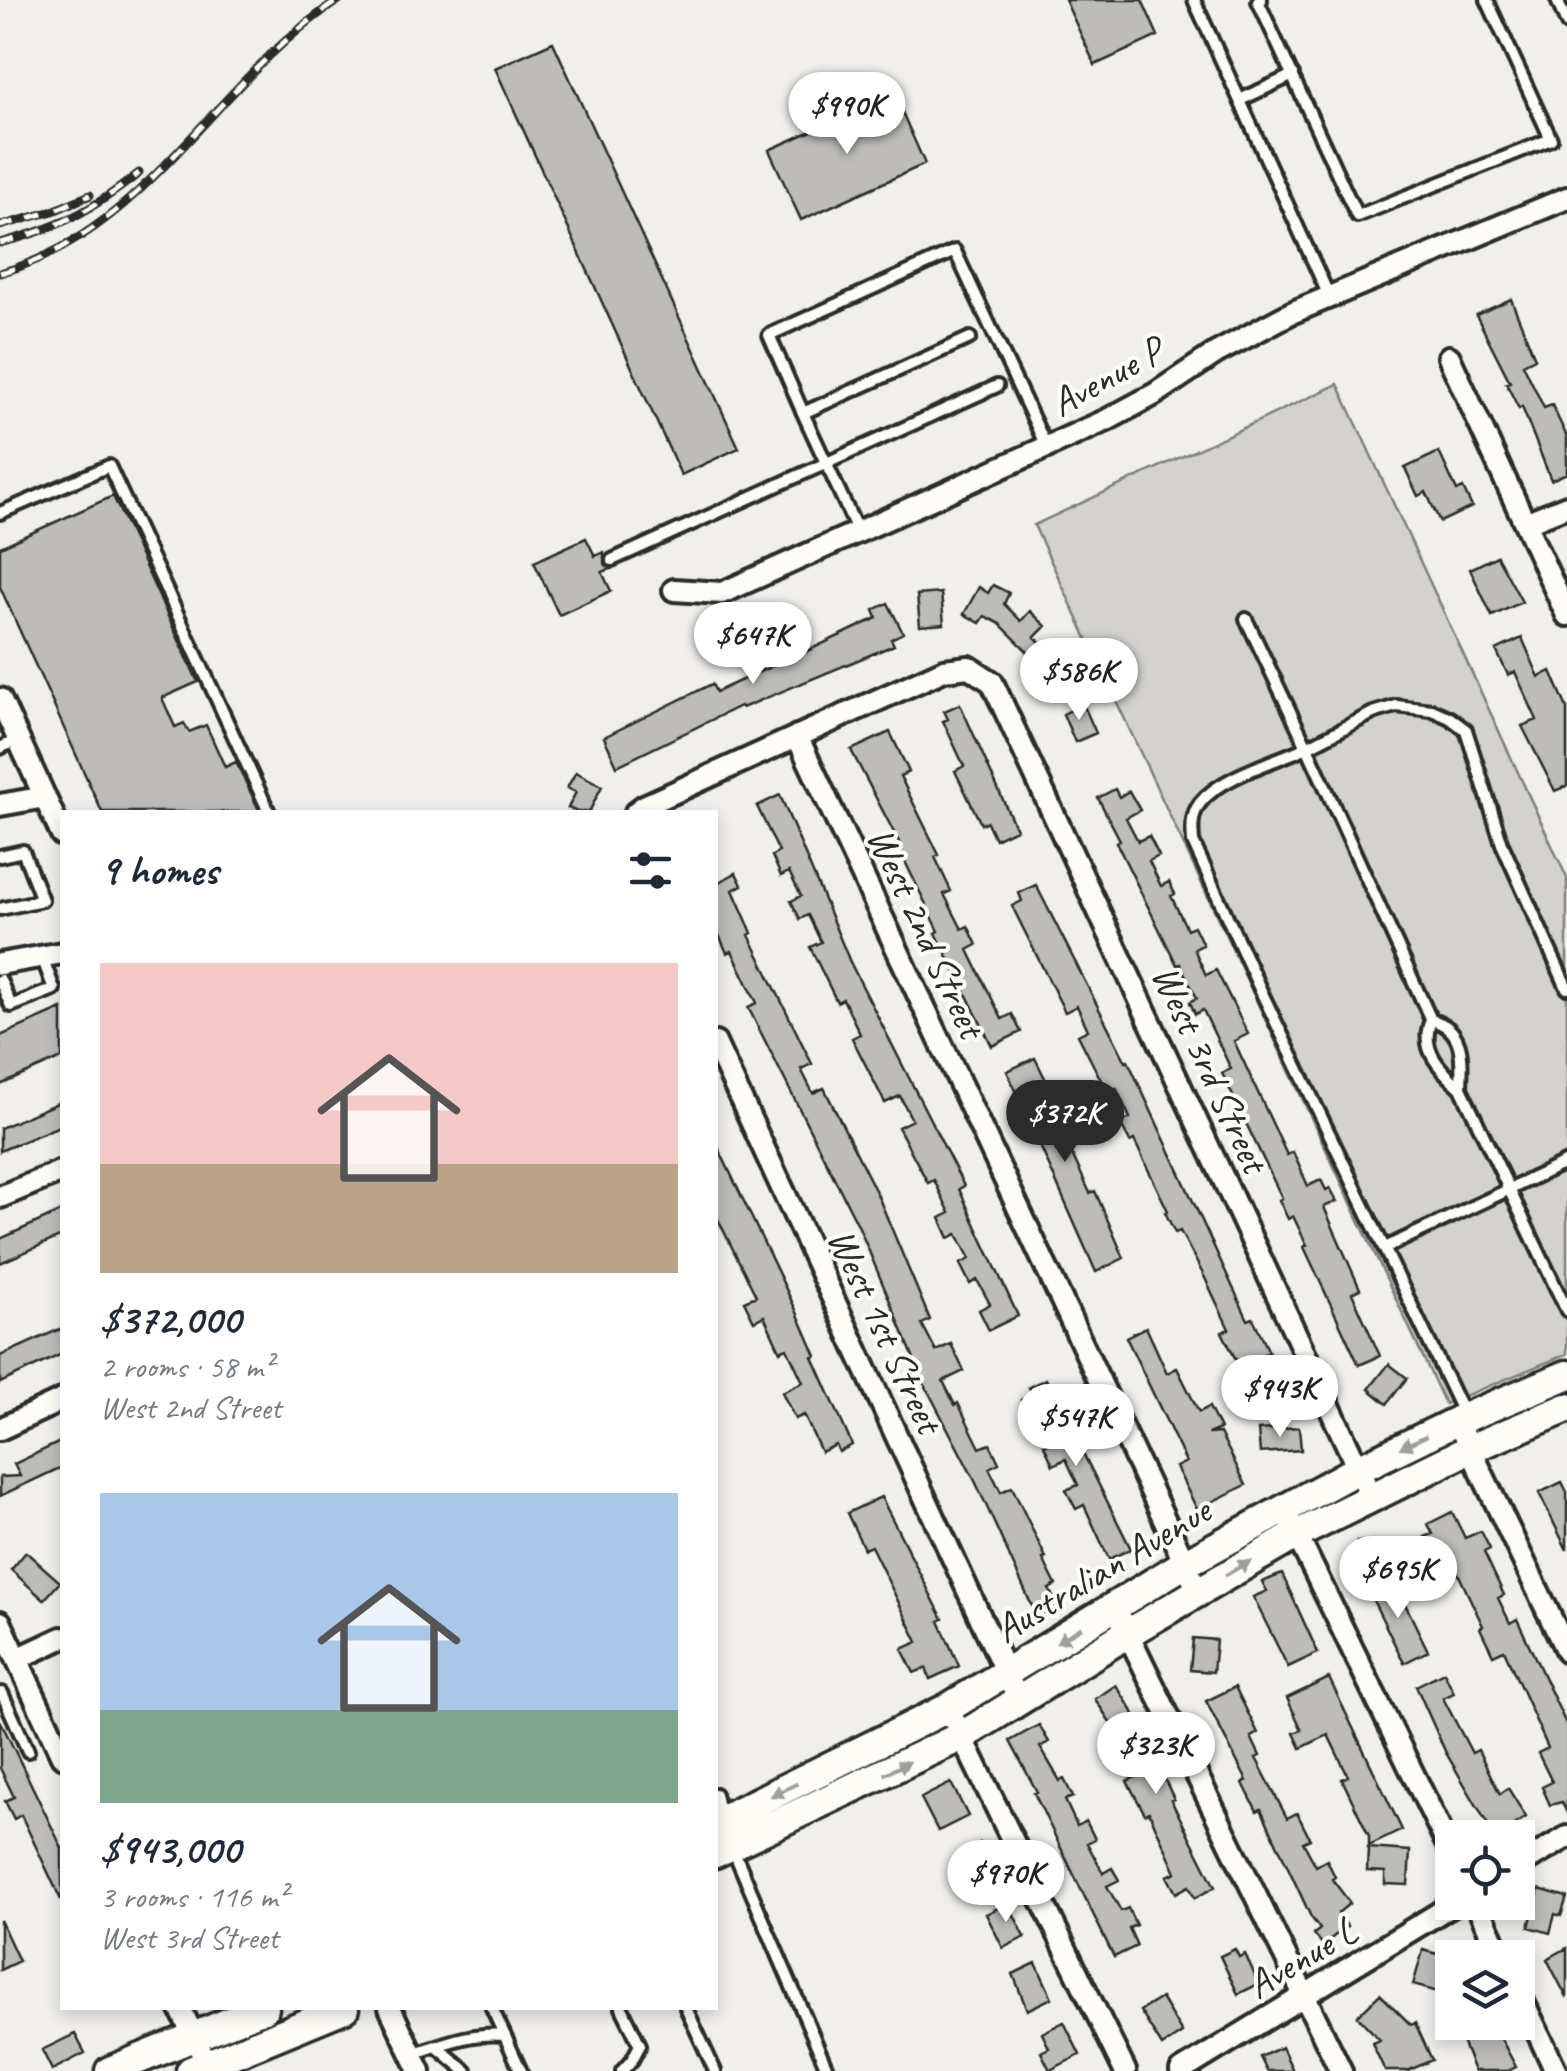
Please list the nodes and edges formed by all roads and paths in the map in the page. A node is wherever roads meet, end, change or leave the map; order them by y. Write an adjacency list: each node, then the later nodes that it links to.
1 (1194, 0): 7 (lane)
2 (1260, 0): 6 (lane)
3 (1487, 0): 6 (lane)
4 (1557, 0): 5 (lane)
5 (1567, 24)
6 (1293, 75): 7 (lane)
7 (1240, 100): 9 (lane)
8 (1567, 198): 9 (street, Avenue P)
9 (1330, 297): 14 (street, Avenue P)
10 (970, 338): 13 (lane)
11 (1449, 356): 18 (street)
12 (997, 386): 15 (lane)
13 (803, 413): 14 (lane); 15 (lane)
14 (1047, 447): 19 (street, Avenue P)
15 (826, 462): 19 (lane); 20 (lane)
16 (1567, 506): 18 (street)
17 (0, 513): 30 (lane)
18 (1525, 524): 22 (street)
19 (858, 532): 21 (street, Avenue P)
20 (612, 560)
21 (674, 590)
22 (1567, 615)
23 (1246, 619): 27 (lane)
24 (0, 699): 26 (street)
25 (797, 736): 31 (street); 54 (street, West 3rd Street); 58 (street, West 2nd Street)
26 (9, 743): 28 (street)
27 (1308, 746): 38 (lane); 39 (lane); 46 (lane)
28 (45, 797): 29 (street); 32 (street)
29 (0, 805)
30 (268, 810)
31 (639, 810)
32 (60, 830)
33 (0, 856): 34 (lane)
34 (0, 909)
35 (52, 954): 36 (street); 37 (lane)
36 (0, 964)
37 (0, 980)
38 (1567, 988)
39 (1431, 1020): 41 (lane); 41 (lane)
40 (718, 1049): 66 (street, West 1st Street)
41 (1462, 1088): 44 (lane)
42 (1567, 1162): 44 (lane)
43 (60, 1172): 45 (street)
44 (1511, 1188): 46 (lane); 47 (lane)
45 (0, 1197)
46 (1386, 1248): 51 (lane)
47 (1567, 1310)
48 (1567, 1375): 51 (main road, Australian Avenue)
49 (60, 1401): 52 (street)
50 (1567, 1408): 53 (main road, Australian Avenue)
51 (1462, 1419): 53 (street); 54 (main road, Australian Avenue, one-way to 54)
52 (0, 1430)
53 (1470, 1449): 55 (main road, Australian Avenue); 64 (street)
54 (1358, 1468): 55 (street, West 3rd Street); 56 (main road, Australian Avenue)
55 (1371, 1496): 57 (main road, Australian Avenue)
56 (1284, 1508): 57 (street); 58 (main road, Australian Avenue)
57 (1296, 1534): 59 (main road, Australian Avenue, one-way to 57); 75 (street)
58 (1184, 1564): 59 (street, West 2nd Street); 60 (main road, Australian Avenue)
59 (1198, 1591): 62 (main road, Australian Avenue)
60 (1115, 1607): 62 (street); 66 (main road, Australian Avenue, one-way to 66)
61 (0, 1622): 65 (street)
62 (1128, 1633): 68 (main road, Australian Avenue); 80 (street)
63 (60, 1639): 65 (street)
64 (1567, 1652)
65 (17, 1659): 69 (street)
66 (1006, 1673): 68 (street, West 1st Street); 70 (main road, Australian Avenue)
67 (2, 1693): 71 (lane)
68 (1019, 1701): 72 (main road, Australian Avenue)
69 (40, 1708): 71 (lane); 74 (street)
70 (948, 1708): 72 (street); 76 (main road, Australian Avenue, one-way to 76)
71 (14, 1720): 73 (lane)
72 (962, 1736): 76 (main road, Australian Avenue, one-way to 72); 100 (street)
73 (28, 1751)
74 (60, 1752)
75 (1435, 1820)
76 (726, 1827): 99 (lane)
77 (1567, 1837): 78 (street)
78 (1535, 1856)
79 (1435, 1915): 80 (street, Avenue L)
80 (1305, 1995): 101 (street, Avenue L); 102 (street)
81 (181, 2010): 90 (street)
82 (248, 2010): 90 (main road)
83 (339, 2010): 93 (main road)
84 (391, 2010): 92 (street)
85 (493, 2010): 89 (lane)
86 (623, 2010): 97 (lane)
87 (687, 2010): 98 (lane)
88 (1535, 2027): 103 (street)
89 (504, 2035): 91 (lane); 96 (lane)
90 (193, 2037): 93 (street); 94 (main road)
91 (436, 2046): 92 (lane); 95 (lane)
92 (416, 2062)
93 (198, 2068)
94 (110, 2071)
95 (466, 2071)
96 (521, 2071)
97 (622, 2071)
98 (715, 2071)
99 (828, 2071)
100 (1125, 2071)
101 (1181, 2071)
102 (1341, 2071)
103 (1556, 2071)

